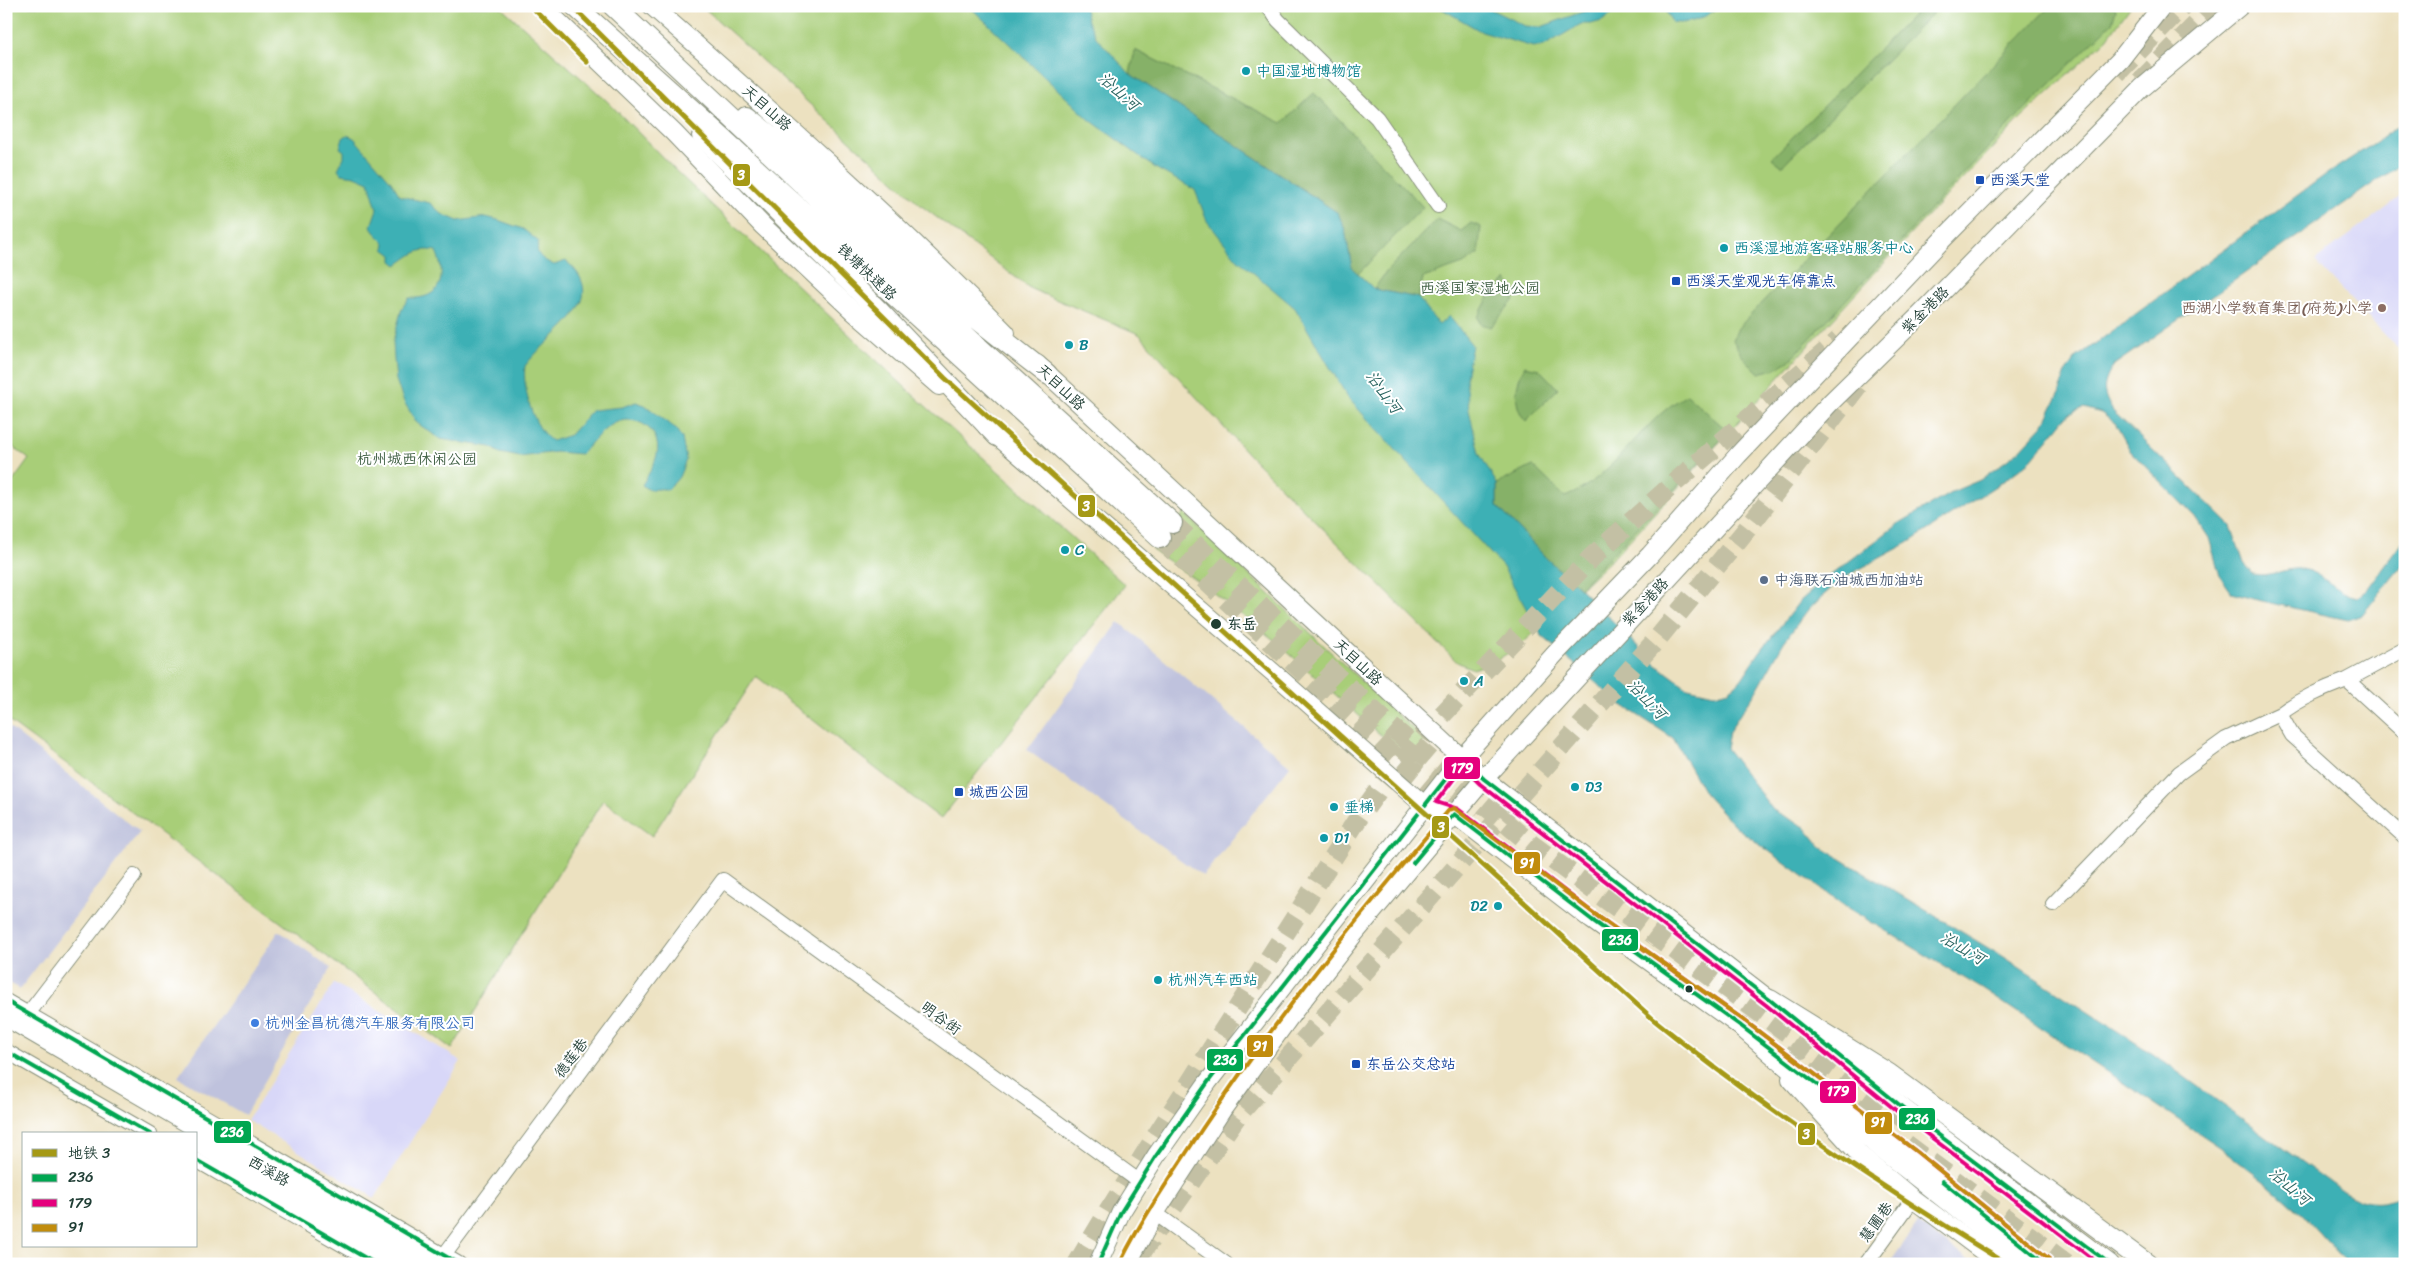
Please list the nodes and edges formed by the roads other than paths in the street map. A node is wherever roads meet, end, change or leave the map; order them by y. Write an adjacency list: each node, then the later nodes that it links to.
1 (542, 6): 14 (main road)
2 (575, 6): 11 (highway, 钱塘快速路)
3 (613, 6): 10 (highway, 钱塘快速路)
4 (652, 6): 13 (main road, 天目山路)
5 (1268, 6): 12 (street)
6 (2162, 6): 19 (main road, 紫金港路)
7 (2231, 6): 9 (main road)
8 (2240, 6): 9 (main road, 紫金港路)
9 (2196, 43): 20 (main road, 紫金港路)
10 (654, 44): 11 (highway, 钱塘快速路); 13 (highway)
11 (635, 62): 14 (highway)
12 (1438, 206)
13 (1047, 374): 19 (main road, 天目山路)
14 (997, 436): 21 (main road)
15 (2405, 650): 16 (street)
16 (2347, 680): 17 (street); 18 (street)
17 (2280, 714): 23 (street); 26 (street)
18 (2405, 733)
19 (1462, 758): 20 (main road, 天目山路); 21 (main road, 紫金港路)
20 (1484, 778): 22 (main road, 紫金港路); 27 (main road, 天目山路)
21 (1425, 806): 22 (main road); 38 (main road, 紫金港路)
22 (1454, 814): 31 (main road); 40 (main road, 紫金港路)
23 (2405, 837)
24 (134, 876): 29 (street)
25 (723, 880): 38 (street, 明谷街); 41 (street, 德莲巷)
26 (2053, 904)
27 (1770, 1000): 53 (main road, 天目山路); 54 (highway)
28 (6, 1001): 29 (street, 西溪路)
29 (28, 1014): 41 (street, 西溪路)
30 (6, 1017): 44 (main road, 西溪路)
31 (1741, 1026): 39 (main road); 51 (highway); 52 (main road)
32 (6, 1031): 35 (main road)
33 (6, 1051): 34 (street)
34 (147, 1132)
35 (179, 1132)
36 (198, 1143): 43 (main road, 西溪路)
37 (198, 1161): 42 (street, 西溪路)
38 (1140, 1182): 46 (main road, 紫金港路)
39 (1913, 1199): 49 (street, 慧圃巷); 50 (main road)
40 (1155, 1213): 47 (main road, 紫金港路); 48 (street)
41 (445, 1254): 45 (street, 西溪路)
42 (376, 1264)
43 (403, 1264)
44 (429, 1264)
45 (460, 1264)
46 (1098, 1264)
47 (1127, 1264)
48 (1226, 1264)
49 (1866, 1264)
50 (2000, 1264)
51 (2028, 1264)
52 (2045, 1264)
53 (2110, 1264)
54 (2147, 1264)

